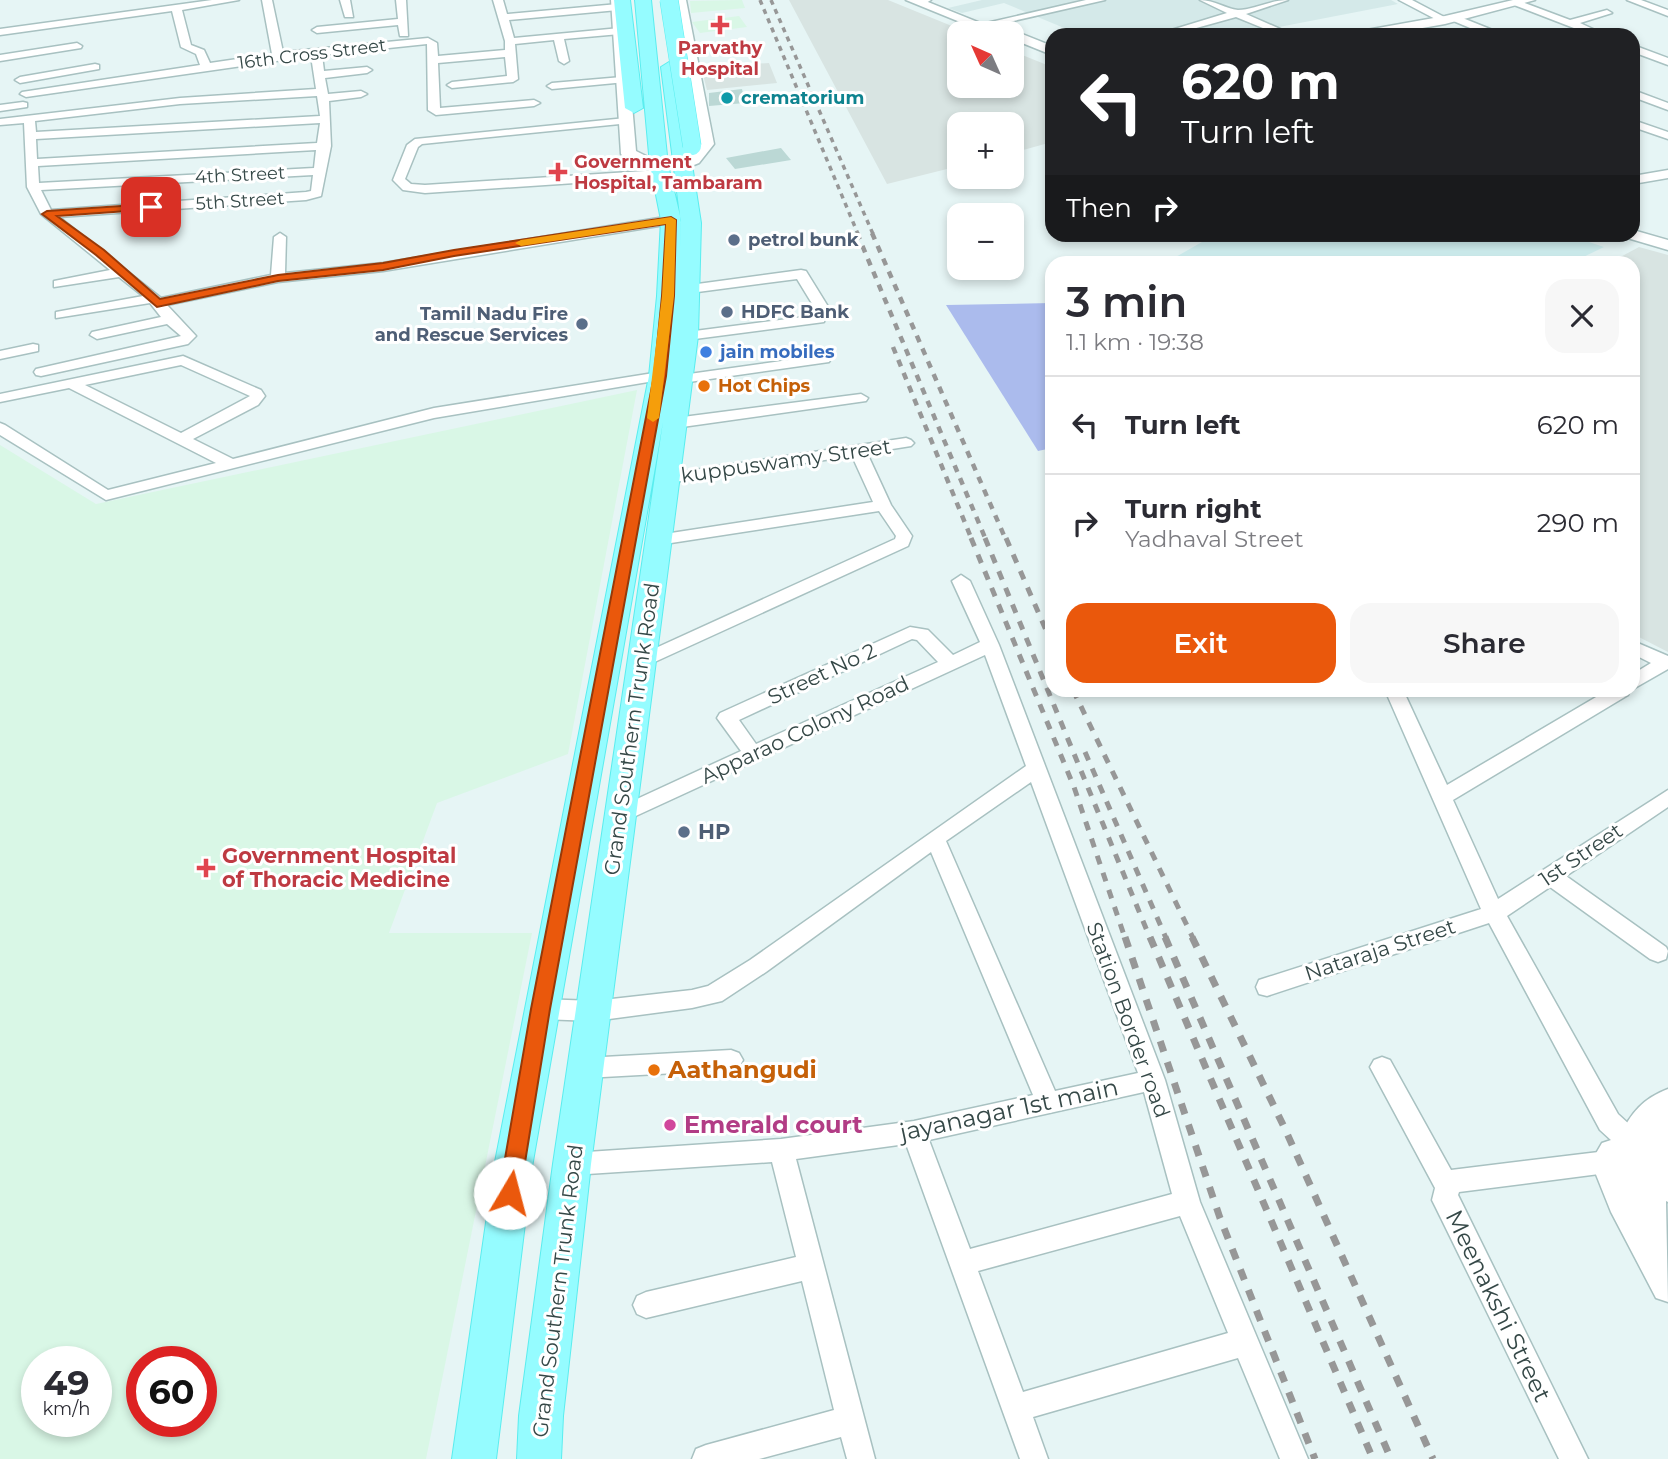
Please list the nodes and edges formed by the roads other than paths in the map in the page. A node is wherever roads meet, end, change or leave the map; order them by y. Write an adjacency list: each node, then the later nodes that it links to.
1 (234, 0): 18 (street)
2 (267, 0): 50 (street)
3 (345, 0): 24 (street)
4 (401, 0): 31 (street)
5 (498, 0): 25 (street)
6 (643, 0): 85 (main road, Grand Southern Trunk Road)
7 (680, 0): 23 (street)
8 (899, 0): 27 (street)
9 (912, 0): 28 (street)
10 (925, 0): 29 (street)
11 (1100, 0): 30 (street)
12 (1205, 0): 20 (street)
13 (1283, 0): 20 (street)
14 (1404, 0): 26 (street)
15 (1632, 0): 22 (street)
16 (1523, 1): 26 (street); 32 (street)
17 (619, 2): 19 (street); 39 (street); 84 (main road)
18 (176, 8): 40 (street); 56 (street)
19 (580, 10): 25 (street); 41 (street)
20 (1234, 12): 33 (street); 34 (street)
21 (1607, 13): 32 (street)
22 (1668, 13)
23 (669, 14): 85 (main road, Grand Southern Trunk Road); 85 (street)
24 (349, 15)
25 (503, 18): 46 (street)
26 (1450, 19): 35 (street); 36 (street)
27 (962, 21)
28 (967, 21)
29 (969, 21)
30 (1017, 21)
31 (402, 22): 38 (street); 45 (street)
32 (1569, 23): 37 (street)
33 (1183, 28)
34 (1272, 28)
35 (1400, 28)
36 (1476, 28)
37 (1582, 28)
38 (317, 30)
39 (620, 31): 41 (street); 62 (street)
40 (0, 32)
41 (588, 33): 42 (street)
42 (558, 36): 46 (street); 52 (street)
43 (39, 40): 53 (street)
44 (1024, 42): 47 (street)
45 (404, 44): 48 (street, 16th Cross Street); 51 (street, 16th Cross Street)
46 (510, 47): 51 (street); 64 (street)
47 (1045, 50)
48 (316, 51): 50 (street, 16th Cross Street); 61 (street)
49 (1640, 51): 54 (street)
50 (281, 55): 56 (street, 16th Cross Street); 58 (street)
51 (434, 60): 72 (street)
52 (564, 61)
53 (2, 63): 63 (street)
54 (1668, 64): 59 (street)
55 (95, 67): 63 (street)
56 (206, 67): 60 (street, 16th Cross Street)
57 (367, 70): 61 (street)
58 (285, 71)
59 (1656, 71)
60 (161, 74): 66 (street, 16th Cross Street); 71 (street)
61 (319, 75): 68 (street)
62 (622, 79): 65 (street); 78 (street)
63 (20, 80): 70 (street)
64 (452, 85)
65 (552, 86)
66 (74, 88): 70 (street, 16th Cross Street); 75 (street)
67 (361, 94): 68 (street)
68 (321, 95): 75 (street); 76 (street)
69 (1640, 96): 74 (street)
70 (24, 100): 73 (street, 16th Cross Street); 77 (street)
71 (159, 102)
72 (534, 103)
73 (0, 107)
74 (1668, 107)
75 (65, 114): 77 (street)
76 (326, 119): 81 (street); 83 (street)
77 (24, 120): 79 (street); 81 (street)
78 (626, 121): 84 (street); 85 (street)
79 (0, 122)
80 (1640, 126): 82 (street)
81 (31, 136): 86 (street)
82 (1668, 136)
83 (324, 146): 86 (street); 87 (street)
84 (640, 155): 85 (main road)
85 (678, 162): 92 (main road, Grand Southern Trunk Road); 99 (main road, Grand Southern Trunk Road)
86 (32, 163): 90 (street)
87 (321, 171): 90 (street, 4th Street); 91 (street, 5th Street)
88 (1668, 174): 89 (street)
89 (1640, 179)
90 (33, 187): 91 (street)
91 (47, 214): 96 (street)
92 (671, 220): 97 (street); 110 (main road, Grand Southern Trunk Road)
93 (280, 237): 97 (street)
94 (1640, 237): 95 (street)
95 (1668, 245)
96 (123, 272): 98 (street); 100 (street)
97 (278, 278): 100 (street)
98 (59, 284)
99 (690, 289): 102 (street); 105 (main road, Grand Southern Trunk Road)
100 (155, 301): 101 (street); 103 (street)
101 (61, 315)
102 (822, 316): 105 (street)
103 (170, 319): 104 (street); 109 (street)
104 (97, 335)
105 (687, 336): 110 (main road, Grand Southern Trunk Road)
106 (33, 348): 107 (street)
107 (1, 350)
108 (824, 359): 110 (street)
109 (41, 372)
110 (671, 378): 114 (main road, Grand Southern Trunk Road); 119 (street); 142 (main road, Grand Southern Trunk Road)
111 (72, 384): 112 (street); 116 (street); 116 (street)
112 (0, 398)
113 (861, 398): 114 (street)
114 (675, 423): 120 (main road, Grand Southern Trunk Road)
115 (0, 428): 119 (street)
116 (180, 439): 119 (street)
117 (906, 443): 118 (street, kuppuswamy Street)
118 (857, 449): 120 (street, kuppuswamy Street); 121 (street)
119 (227, 462)
120 (667, 478): 122 (main road, Grand Southern Trunk Road)
121 (883, 505): 122 (street); 126 (street)
122 (658, 540): 126 (main road, Grand Southern Trunk Road)
123 (961, 580): 124 (street, Station Border road)
124 (990, 645): 127 (street, Apparao Colony Road); 133 (street, Station Border road)
125 (1640, 650): 128 (street)
126 (642, 661): 136 (main road, Grand Southern Trunk Road)
127 (950, 663): 132 (street, Apparao Colony Road); 132 (street, Street No 2)
128 (1667, 663): 129 (street)
129 (1640, 678)
130 (1401, 697): 134 (street)
131 (1609, 697): 134 (street)
132 (754, 754): 136 (street, Apparao Colony Road)
133 (1036, 769): 137 (street); 147 (street, Station Border road)
134 (1441, 797): 139 (street)
135 (1668, 797): 138 (street, 1st Street)
136 (620, 816): 143 (main road, Grand Southern Trunk Road)
137 (935, 838): 143 (street); 148 (street)
138 (1550, 876): 139 (street, 1st Street); 140 (street)
139 (1494, 914): 141 (street, Nataraja Street); 152 (street)
140 (1658, 953)
141 (1267, 987)
142 (541, 1009): 143 (street); 165 (main road, Grand Southern Trunk Road)
143 (594, 1011): 146 (main road, Grand Southern Trunk Road)
144 (731, 1060): 146 (street)
145 (1382, 1067): 154 (street)
146 (585, 1068): 153 (main road, Grand Southern Trunk Road)
147 (1153, 1080): 148 (street, jayanagar 1st main); 156 (street, Station Border road)
148 (1048, 1103): 150 (street, jayanagar 1st main)
149 (1662, 1107): 152 (street); 155 (street)
150 (914, 1132): 151 (street, jayanagar 1st main); 158 (street)
151 (781, 1150): 153 (street, jayanagar 1st main); 159 (street)
152 (1624, 1151): 154 (street, Meenakshi Street); 157 (street); 160 (street)
153 (572, 1164): 166 (main road, Grand Southern Trunk Road)
154 (1447, 1186): 171 (street, Meenakshi Street)
155 (1668, 1187)
156 (1187, 1202): 158 (street); 162 (street, Station Border road)
157 (1668, 1236)
158 (963, 1262): 163 (street)
159 (811, 1266): 161 (street); 164 (street)
160 (1668, 1286)
161 (646, 1305)
162 (1245, 1342): 163 (street); 170 (street, Station Border road)
163 (1017, 1408): 169 (street)
164 (851, 1420): 167 (street); 168 (street)
165 (474, 1459)
166 (539, 1459)
167 (706, 1459)
168 (861, 1459)
169 (1034, 1459)
170 (1294, 1459)
171 (1574, 1459)

